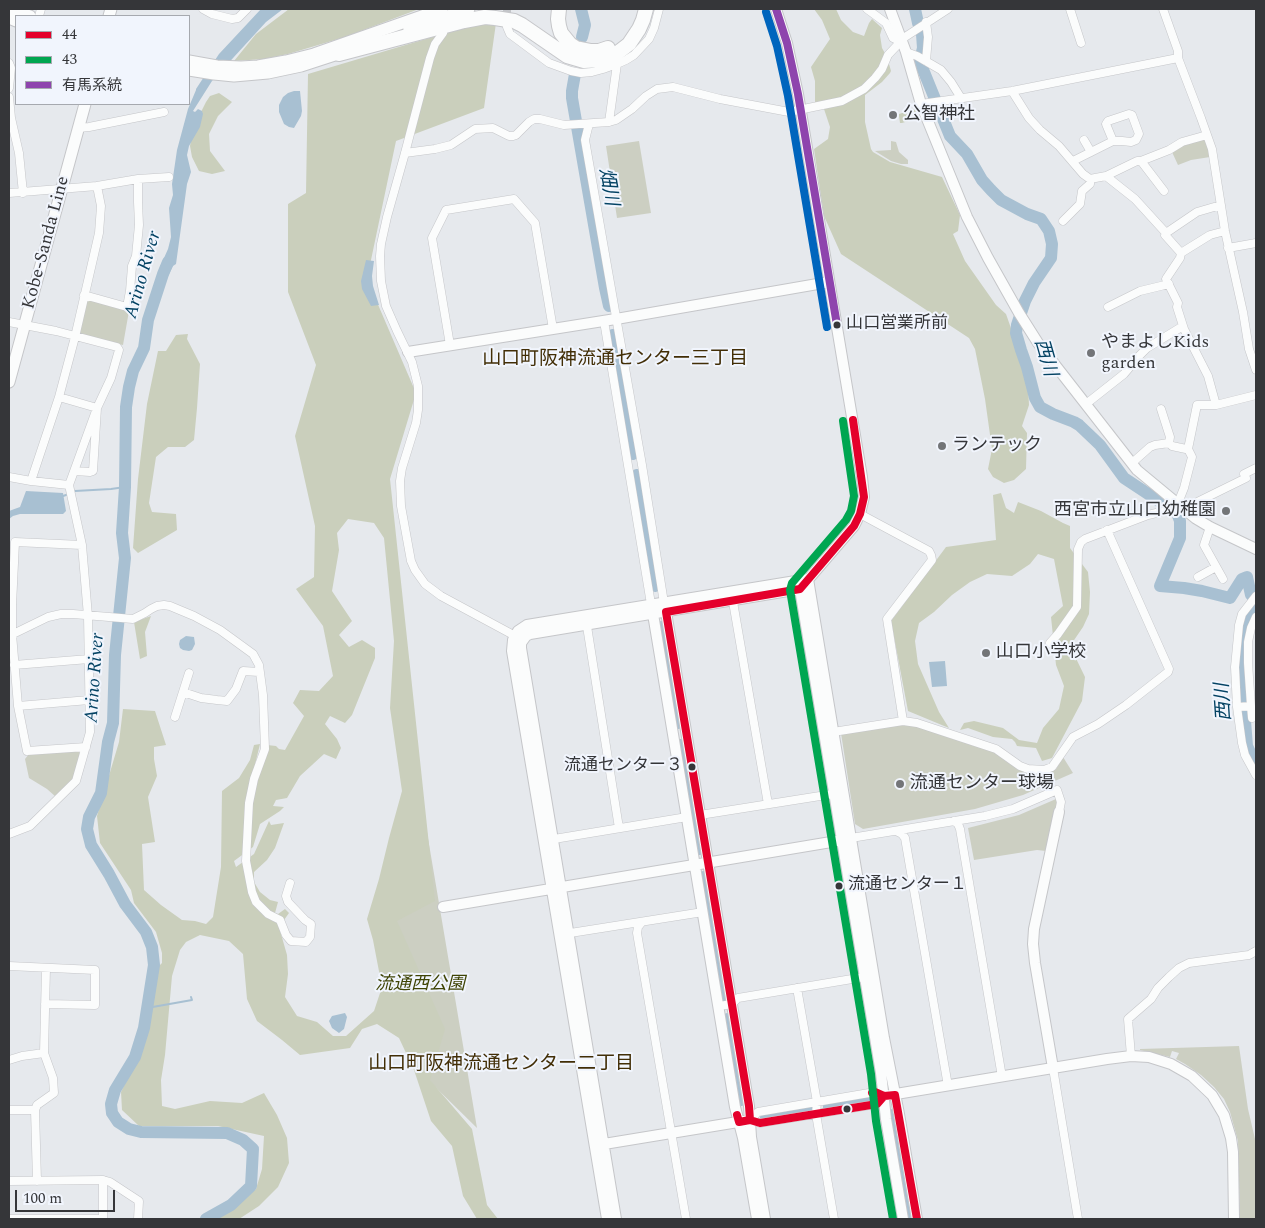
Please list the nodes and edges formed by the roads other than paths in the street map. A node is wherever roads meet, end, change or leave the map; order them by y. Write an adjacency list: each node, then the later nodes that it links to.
1 (9, 9): 15 (main road)
2 (203, 9): 3 (street)
3 (247, 9)
4 (442, 9): 29 (main road)
5 (559, 9): 6 (highway)
6 (637, 9)
7 (646, 9): 16 (highway)
8 (659, 9): 27 (street)
9 (776, 9): 36 (street)
10 (867, 9): 20 (street)
11 (890, 9): 20 (street)
12 (948, 9): 17 (street)
13 (1070, 9): 21 (street)
14 (1163, 9): 24 (street)
15 (27, 15)
16 (467, 15): 19 (highway); 23 (highway)
17 (922, 25): 20 (street); 25 (street)
18 (507, 27): 27 (street)
19 (443, 32): 45 (street)
20 (902, 40): 22 (street); 36 (street)
21 (1081, 43)
22 (906, 52): 25 (street); 34 (street)
23 (339, 54): 29 (main road)
24 (1178, 58): 31 (street); 41 (street)
25 (923, 59): 33 (street)
26 (9, 63): 30 (street)
27 (617, 64): 38 (street)
28 (193, 67): 29 (main road)
29 (237, 71)
30 (9, 88)
31 (1012, 91): 33 (street); 46 (street)
32 (9, 97): 55 (street)
33 (961, 98): 34 (street)
34 (926, 103): 81 (street)
35 (85, 105): 40 (main road, Kobe-Sanda Line)
36 (800, 110): 38 (street); 64 (street)
37 (164, 112): 40 (street)
38 (609, 122): 39 (street)
39 (589, 124): 45 (street); 68 (street)
40 (78, 128): 53 (main road, Kobe-Sanda Line)
41 (1207, 135): 47 (street); 57 (street)
42 (1084, 140): 44 (street)
43 (1113, 141): 43 (street); 44 (street)
44 (1091, 152): 46 (street)
45 (405, 153): 76 (street)
46 (1073, 161): 51 (street)
47 (1141, 161): 48 (street); 54 (street)
48 (1106, 176): 51 (street); 60 (street)
49 (168, 177): 50 (street)
50 (138, 179): 52 (street); 66 (street)
51 (1090, 179): 58 (street)
52 (97, 186): 53 (street); 66 (street)
53 (63, 188): 55 (street); 71 (main road, Kobe-Sanda Line)
54 (1164, 190)
55 (23, 192): 56 (street)
56 (9, 194)
57 (1221, 205): 59 (street); 60 (street)
58 (1063, 221)
59 (1225, 231): 62 (street); 63 (street)
60 (1166, 233): 63 (street)
61 (1256, 243): 62 (street)
62 (1228, 248): 77 (street)
63 (1181, 253): 65 (street)
64 (829, 282): 68 (street); 97 (street)
65 (1169, 284): 67 (street); 72 (street)
66 (84, 295): 74 (street)
67 (1108, 306)
68 (616, 319): 69 (street); 89 (street)
69 (604, 321): 73 (street); 90 (street)
70 (9, 322): 71 (street)
71 (24, 325): 74 (street); 78 (main road, Kobe-Sanda Line)
72 (1183, 326): 81 (street); 82 (street)
73 (553, 329): 75 (street); 75 (street)
74 (75, 337): 80 (street); 83 (street)
75 (450, 345): 76 (street)
76 (408, 352): 115 (street)
77 (1256, 370)
78 (9, 382)
79 (1256, 395): 82 (street)
80 (58, 397): 83 (street); 94 (street)
81 (1086, 404): 88 (street)
82 (1216, 405): 87 (street)
83 (97, 408): 85 (street)
84 (1161, 409): 86 (street)
85 (91, 438): 92 (street); 92 (street)
86 (1169, 443): 87 (street); 88 (street)
87 (1188, 449): 96 (street)
88 (1132, 463): 96 (street)
89 (642, 466): 90 (street); 109 (street)
90 (628, 468): 110 (street)
91 (1256, 468): 96 (street)
92 (76, 471): 95 (street)
93 (9, 477): 94 (street)
94 (30, 481): 95 (street)
95 (69, 485): 100 (street)
96 (1179, 506): 98 (street); 99 (street)
97 (860, 514): 104 (street); 127 (street)
98 (1210, 527): 101 (street); 102 (street)
99 (1107, 530): 116 (street); 127 (street)
100 (82, 545): 111 (street); 114 (street)
101 (1256, 549)
102 (1216, 567): 103 (street); 105 (street)
103 (1198, 577)
104 (808, 579): 106 (street); 107 (street); 129 (street)
105 (1223, 579)
106 (800, 589): 107 (street); 133 (street)
107 (732, 596): 109 (street); 134 (street)
108 (1256, 596): 124 (street)
109 (665, 607): 110 (street); 128 (street)
110 (652, 609): 113 (street); 130 (street)
111 (92, 616): 114 (street); 117 (street); 120 (street)
112 (1256, 617): 125 (street)
113 (586, 621): 115 (street); 139 (street)
114 (10, 635): 118 (street)
115 (519, 637): 143 (street)
116 (1050, 643)
117 (89, 659): 118 (street); 122 (street)
118 (14, 665): 123 (street)
119 (189, 672): 121 (street)
120 (259, 672): 121 (street); 146 (street)
121 (183, 692): 126 (street)
122 (89, 700): 123 (street); 131 (street)
123 (18, 706): 131 (street)
124 (1238, 707): 125 (street); 132 (street)
125 (1252, 712)
126 (175, 717)
127 (903, 720): 129 (street)
128 (686, 732): 130 (street); 136 (street)
129 (833, 732): 133 (street)
130 (673, 734): 137 (street)
131 (86, 746): 141 (street)
132 (1256, 775)
133 (838, 792): 134 (street); 142 (street)
134 (768, 804): 136 (street)
135 (1059, 812): 138 (street); 163 (street)
136 (700, 814): 144 (street)
137 (687, 817): 139 (street); 145 (street)
138 (954, 821): 140 (street); 164 (street)
139 (619, 828): 143 (street)
140 (896, 831): 142 (street); 165 (street)
141 (9, 834)
142 (847, 839): 144 (street); 155 (street)
143 (548, 840): 147 (street)
144 (708, 862): 145 (street); 158 (street)
145 (695, 865): 147 (street); 149 (street)
146 (290, 883)
147 (557, 888): 148 (street); 151 (street)
148 (443, 907)
149 (703, 912): 150 (street); 159 (street)
150 (642, 922): 151 (street); 174 (street)
151 (564, 934): 175 (street)
152 (1256, 951): 161 (street)
153 (9, 966): 154 (street)
154 (46, 968): 157 (street); 157 (street)
155 (869, 976): 156 (street); 166 (street); 167 (street)
156 (797, 988): 158 (street); 168 (street)
157 (45, 1004): 160 (street)
158 (732, 1004): 159 (street); 172 (street)
159 (719, 1006): 173 (street)
160 (44, 1053): 162 (street); 170 (street)
161 (1131, 1056): 163 (street); 191 (street)
162 (9, 1060)
163 (1053, 1068): 164 (street); 190 (street)
164 (1002, 1077): 165 (street)
165 (948, 1086): 166 (street)
166 (895, 1095): 167 (street); 189 (street)
167 (884, 1096): 168 (street); 171 (street); 188 (street)
168 (817, 1102): 171 (street); 172 (street)
169 (9, 1110): 170 (street)
170 (35, 1110): 178 (street)
171 (816, 1114): 172 (street); 187 (street)
172 (750, 1120): 173 (street); 179 (street)
173 (739, 1122): 174 (street); 179 (street)
174 (671, 1133): 175 (street); 185 (street)
175 (600, 1144): 183 (street); 184 (street)
176 (103, 1180): 178 (street); 181 (street); 182 (street)
177 (9, 1181): 178 (street)
178 (37, 1181)
179 (759, 1212): 186 (street)
180 (9, 1219): 181 (street)
181 (103, 1219)
182 (138, 1219)
183 (607, 1219)
184 (616, 1219)
185 (686, 1219)
186 (765, 1219)
187 (834, 1219)
188 (903, 1219)
189 (917, 1219)
190 (1078, 1219)
191 (1234, 1219)

